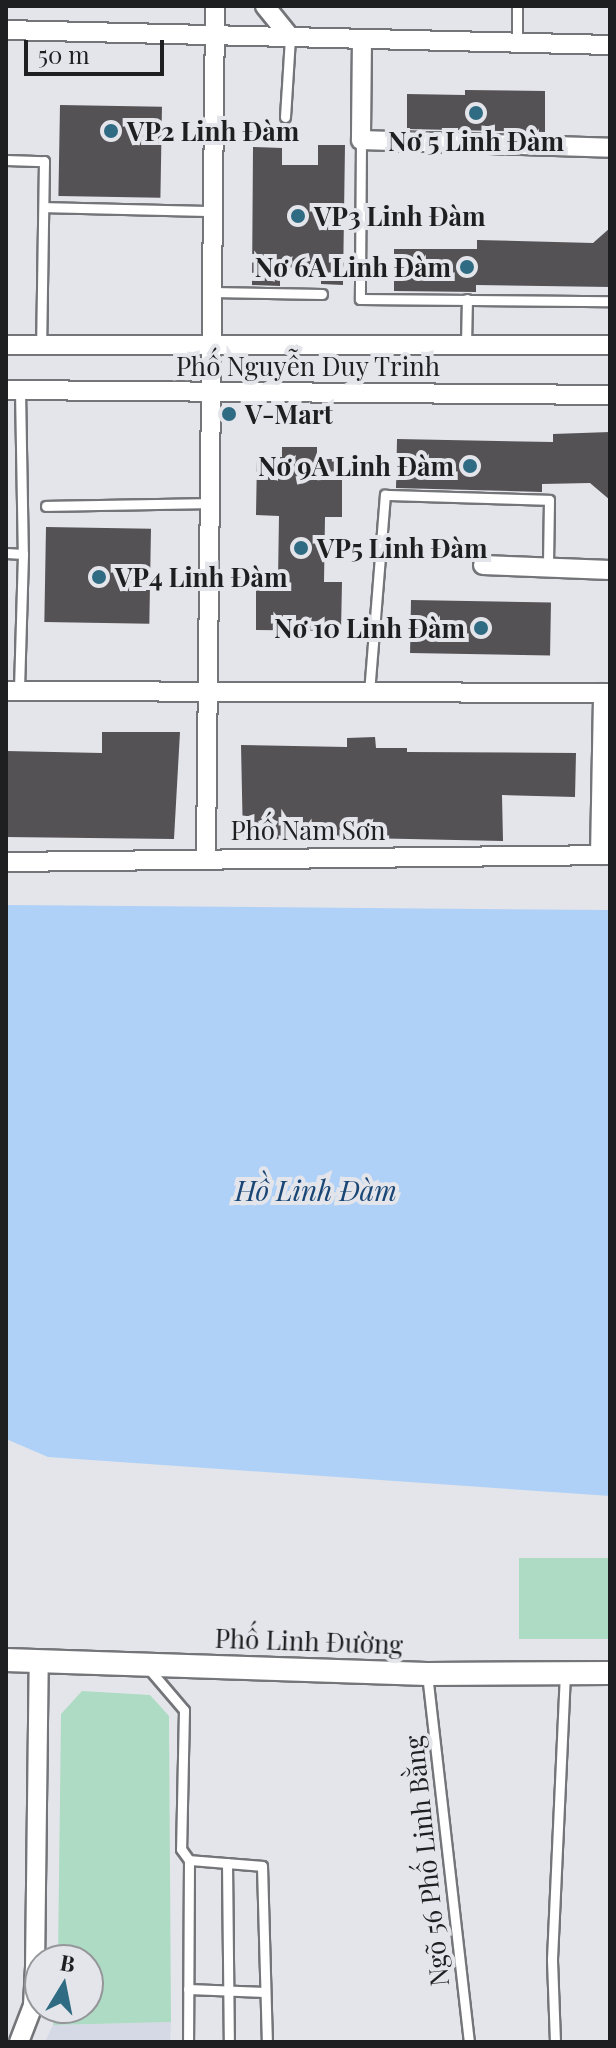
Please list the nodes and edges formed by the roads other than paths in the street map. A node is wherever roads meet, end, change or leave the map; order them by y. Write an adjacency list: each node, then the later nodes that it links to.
1 (215, 6): 5 (street)
2 (265, 6): 6 (street)
3 (517, 6): 8 (lane)
4 (6, 30): 5 (street)
5 (215, 35): 6 (street); 15 (street)
6 (290, 37): 7 (street); 10 (lane)
7 (362, 39): 8 (street); 11 (street)
8 (517, 43): 9 (street)
9 (610, 45)
10 (285, 117)
11 (361, 140): 12 (street); 18 (lane)
12 (610, 148)
13 (6, 160): 14 (lane)
14 (44, 207): 15 (lane); 21 (lane)
15 (213, 211): 16 (street)
16 (212, 292): 17 (lane); 22 (street)
17 (322, 294)
18 (467, 299): 19 (lane); 23 (lane)
19 (610, 301)
20 (6, 345): 21 (street, Phố Nguyễn Duy Trinh)
21 (41, 345): 22 (street, Phố Nguyễn Duy Trinh)
22 (212, 345): 23 (street, Phố Nguyễn Duy Trinh); 26 (street)
23 (466, 345): 24 (street, Phố Nguyễn Duy Trinh)
24 (610, 345)
25 (13, 390): 26 (street, Phố Nguyễn Duy Trinh); 31 (lane)
26 (211, 392): 27 (street, Phố Nguyễn Duy Trinh); 28 (street)
27 (610, 395)
28 (210, 503): 29 (lane); 36 (street)
29 (46, 506)
30 (6, 553): 31 (lane)
31 (23, 554): 35 (lane)
32 (483, 565): 33 (street)
33 (548, 567): 34 (street); 37 (lane)
34 (610, 570)
35 (12, 691): 36 (street)
36 (208, 692): 37 (street); 40 (street)
37 (369, 693): 38 (street)
38 (606, 693): 39 (street)
39 (605, 855): 40 (street, Phố Nam Sơn)
40 (206, 856): 41 (street, Phố Nam Sơn)
41 (6, 862)
42 (6, 1660): 43 (street, Phố Linh Đường)
43 (39, 1660): 44 (street, Phố Linh Đường); 53 (street)
44 (145, 1663): 47 (street, Phố Linh Đường); 48 (lane)
45 (565, 1673): 46 (street, Phố Linh Đường); 47 (street, Phố Linh Đường); 58 (lane)
46 (610, 1673)
47 (427, 1674): 57 (lane, Ngõ 56 Phố Linh Bằng)
48 (189, 1860): 49 (lane); 50 (lane)
49 (227, 1863): 51 (lane); 52 (lane)
50 (188, 1989): 51 (lane); 54 (lane)
51 (228, 1990): 52 (lane); 55 (lane)
52 (265, 1992): 56 (lane)
53 (19, 2042)
54 (188, 2042)
55 (229, 2042)
56 (267, 2042)
57 (469, 2042)
58 (555, 2042)

